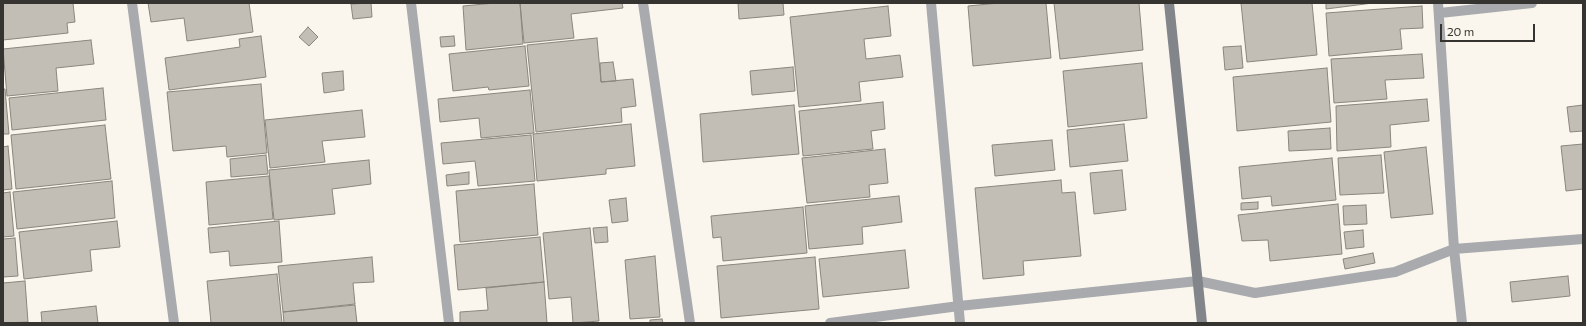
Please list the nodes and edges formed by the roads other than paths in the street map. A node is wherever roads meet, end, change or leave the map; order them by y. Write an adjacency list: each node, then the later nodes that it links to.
1 (132, 3): 13 (street)
2 (411, 3): 14 (street)
3 (643, 3): 15 (street)
4 (930, 3): 12 (street)
5 (1169, 3): 11 (street)
6 (1438, 3): 8 (street)
7 (1532, 3): 8 (street)
8 (1440, 14): 10 (street)
9 (1583, 239): 10 (street)
10 (1454, 249): 11 (street); 19 (street)
11 (1198, 281): 12 (street); 18 (street)
12 (959, 306): 16 (street); 17 (street)
13 (174, 323)
14 (449, 323)
15 (690, 323)
16 (830, 323)
17 (960, 323)
18 (1202, 323)
19 (1462, 323)

